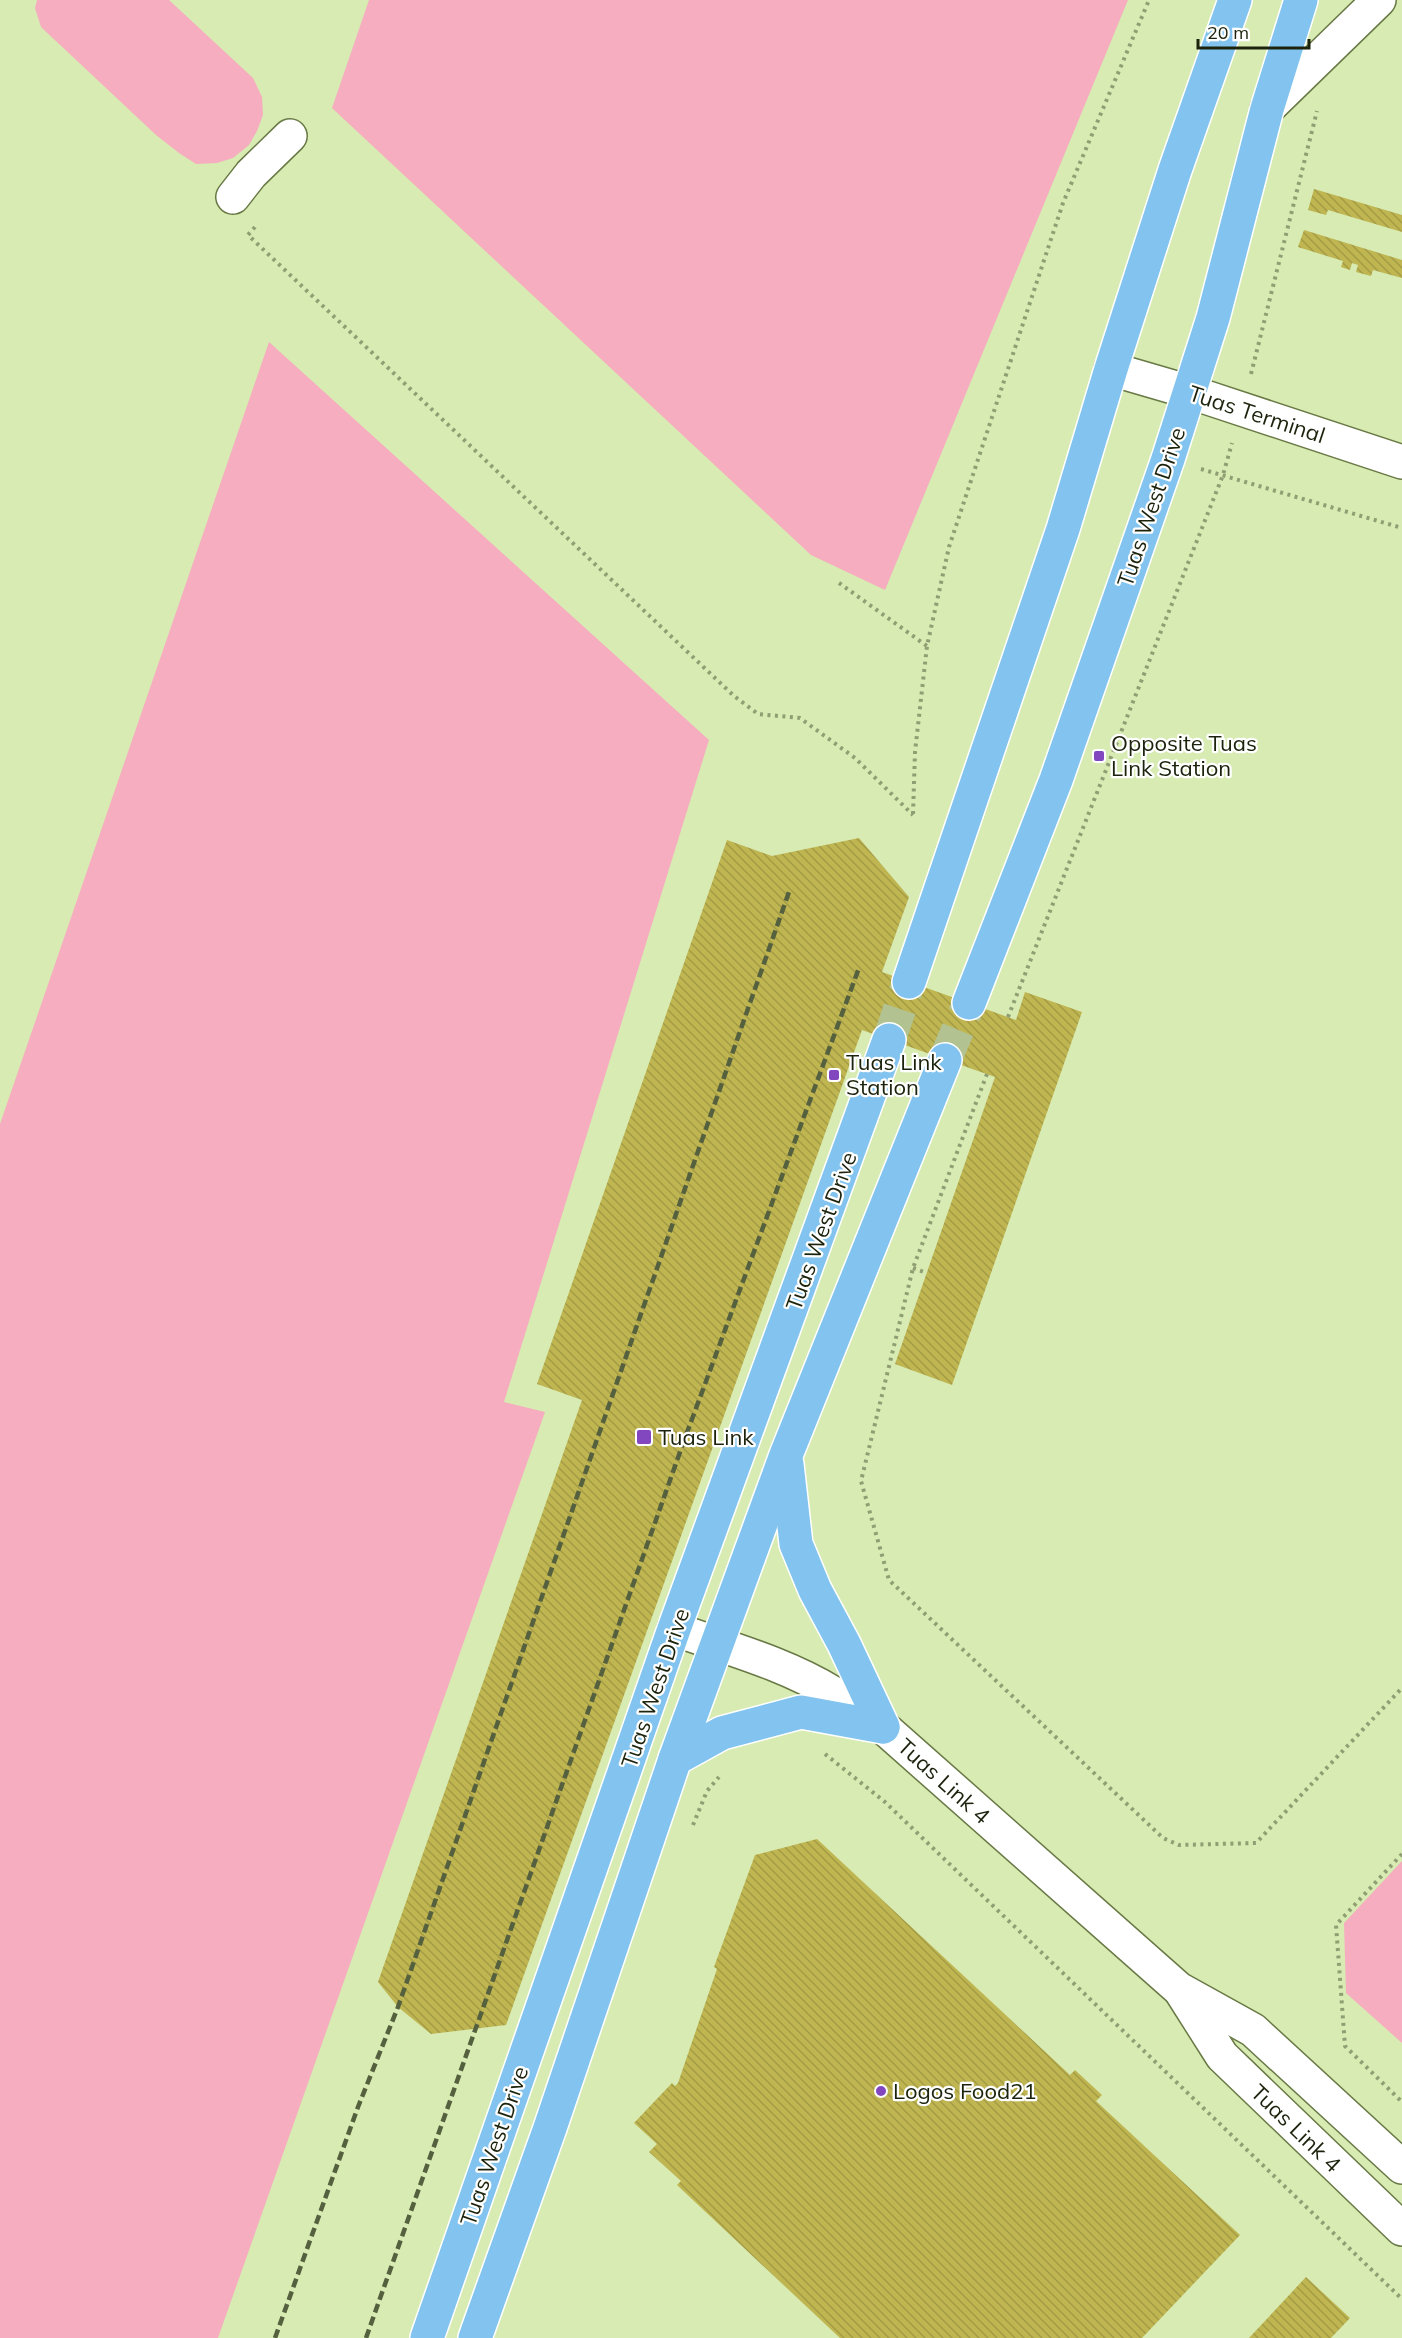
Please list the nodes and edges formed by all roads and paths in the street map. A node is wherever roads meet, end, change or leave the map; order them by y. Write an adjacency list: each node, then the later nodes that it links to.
1 (1149, 0): 20 (path)
2 (1235, 0): 6 (main road)
3 (1254, 0): 6 (main road)
4 (1301, 0): 7 (main road, Tuas West Drive)
5 (1379, 0): 7 (street)
6 (1204, 86): 12 (main road)
7 (1267, 109): 13 (main road, Tuas West Drive)
8 (1317, 110): 14 (path)
9 (290, 136): 10 (street)
10 (232, 197)
11 (259, 221): 20 (path)
12 (1111, 369): 13 (street, Tuas Terminal); 21 (main road)
13 (1190, 392): 14 (street, Tuas Terminal); 15 (main road, Tuas West Drive)
14 (1242, 408): 16 (street, Tuas Terminal); 17 (path)
15 (1168, 459): 17 (path); 22 (main road, Tuas West Drive)
16 (1402, 462)
17 (1223, 475): 18 (path); 23 (path)
18 (1402, 528)
19 (839, 583): 20 (path)
20 (927, 646)
21 (909, 982)
22 (969, 1003)
23 (1008, 1017)
24 (890, 1040): 30 (main road, Tuas West Drive)
25 (945, 1060): 29 (main road, Tuas West Drive)
26 (987, 1074): 27 (path)
27 (913, 1268): 28 (path); 32 (path)
28 (927, 1273)
29 (786, 1455): 31 (main road, Tuas West Drive); 33 (main road)
30 (674, 1629): 31 (street, Tuas Link 4); 44 (main road, Tuas West Drive)
31 (717, 1645): 33 (street, Tuas Link 4); 35 (main road, Tuas West Drive)
32 (1402, 1688)
33 (883, 1727): 35 (main road); 39 (street, Tuas Link 4)
34 (824, 1752): 43 (path)
35 (675, 1759): 45 (main road, Tuas West Drive)
36 (722, 1774): 37 (path)
37 (692, 1830)
38 (1402, 1854): 40 (path)
39 (1179, 1989): 41 (street, Tuas Link 4); 42 (street, Tuas Link 4)
40 (1402, 2102)
41 (1402, 2167)
42 (1402, 2229)
43 (1402, 2299)
44 (427, 2338)
45 (475, 2338)

